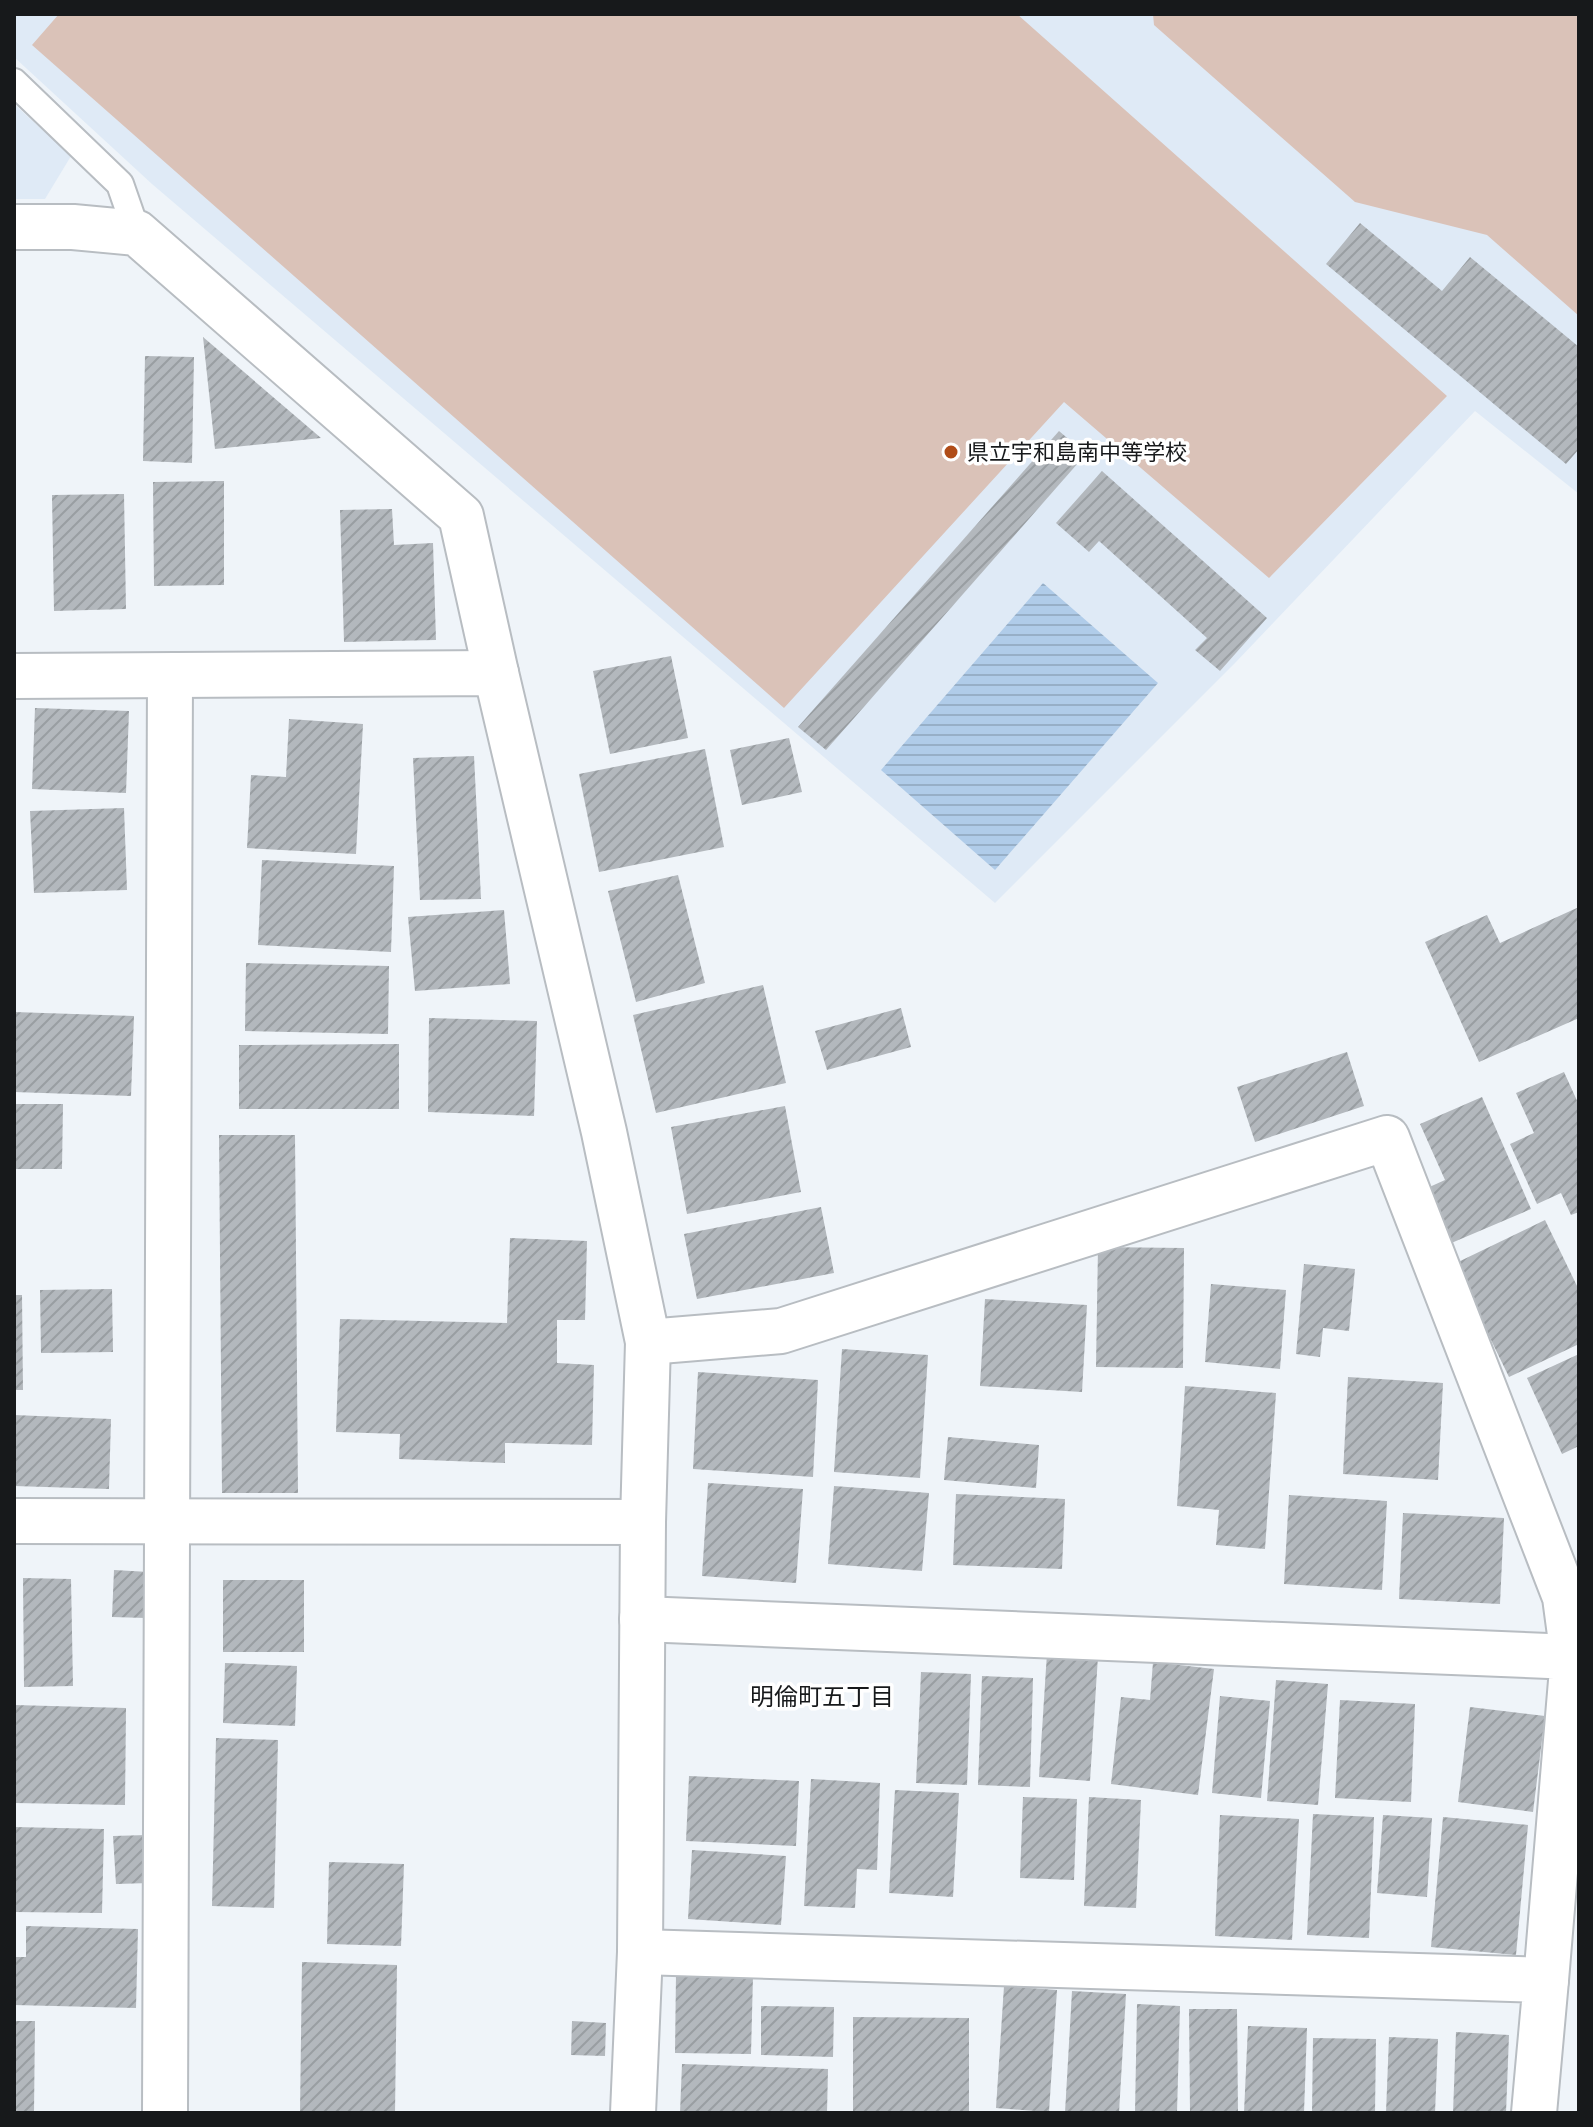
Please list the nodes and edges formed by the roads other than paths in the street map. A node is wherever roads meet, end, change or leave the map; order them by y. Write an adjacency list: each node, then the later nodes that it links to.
1 (14, 82): 3 (lane)
2 (14, 227): 3 (street)
3 (137, 233): 4 (street)
4 (496, 673): 6 (street); 7 (street)
5 (14, 676): 6 (street)
6 (170, 677): 9 (street)
7 (648, 1342): 10 (street); 12 (street)
8 (14, 1521): 9 (street)
9 (169, 1522): 10 (street); 15 (street)
10 (643, 1522): 11 (street)
11 (642, 1619): 12 (street); 13 (street)
12 (1573, 1657): 14 (street)
13 (640, 1952): 14 (street); 16 (street)
14 (1546, 1980): 17 (street)
15 (165, 2113)
16 (633, 2113)
17 (1534, 2113)

